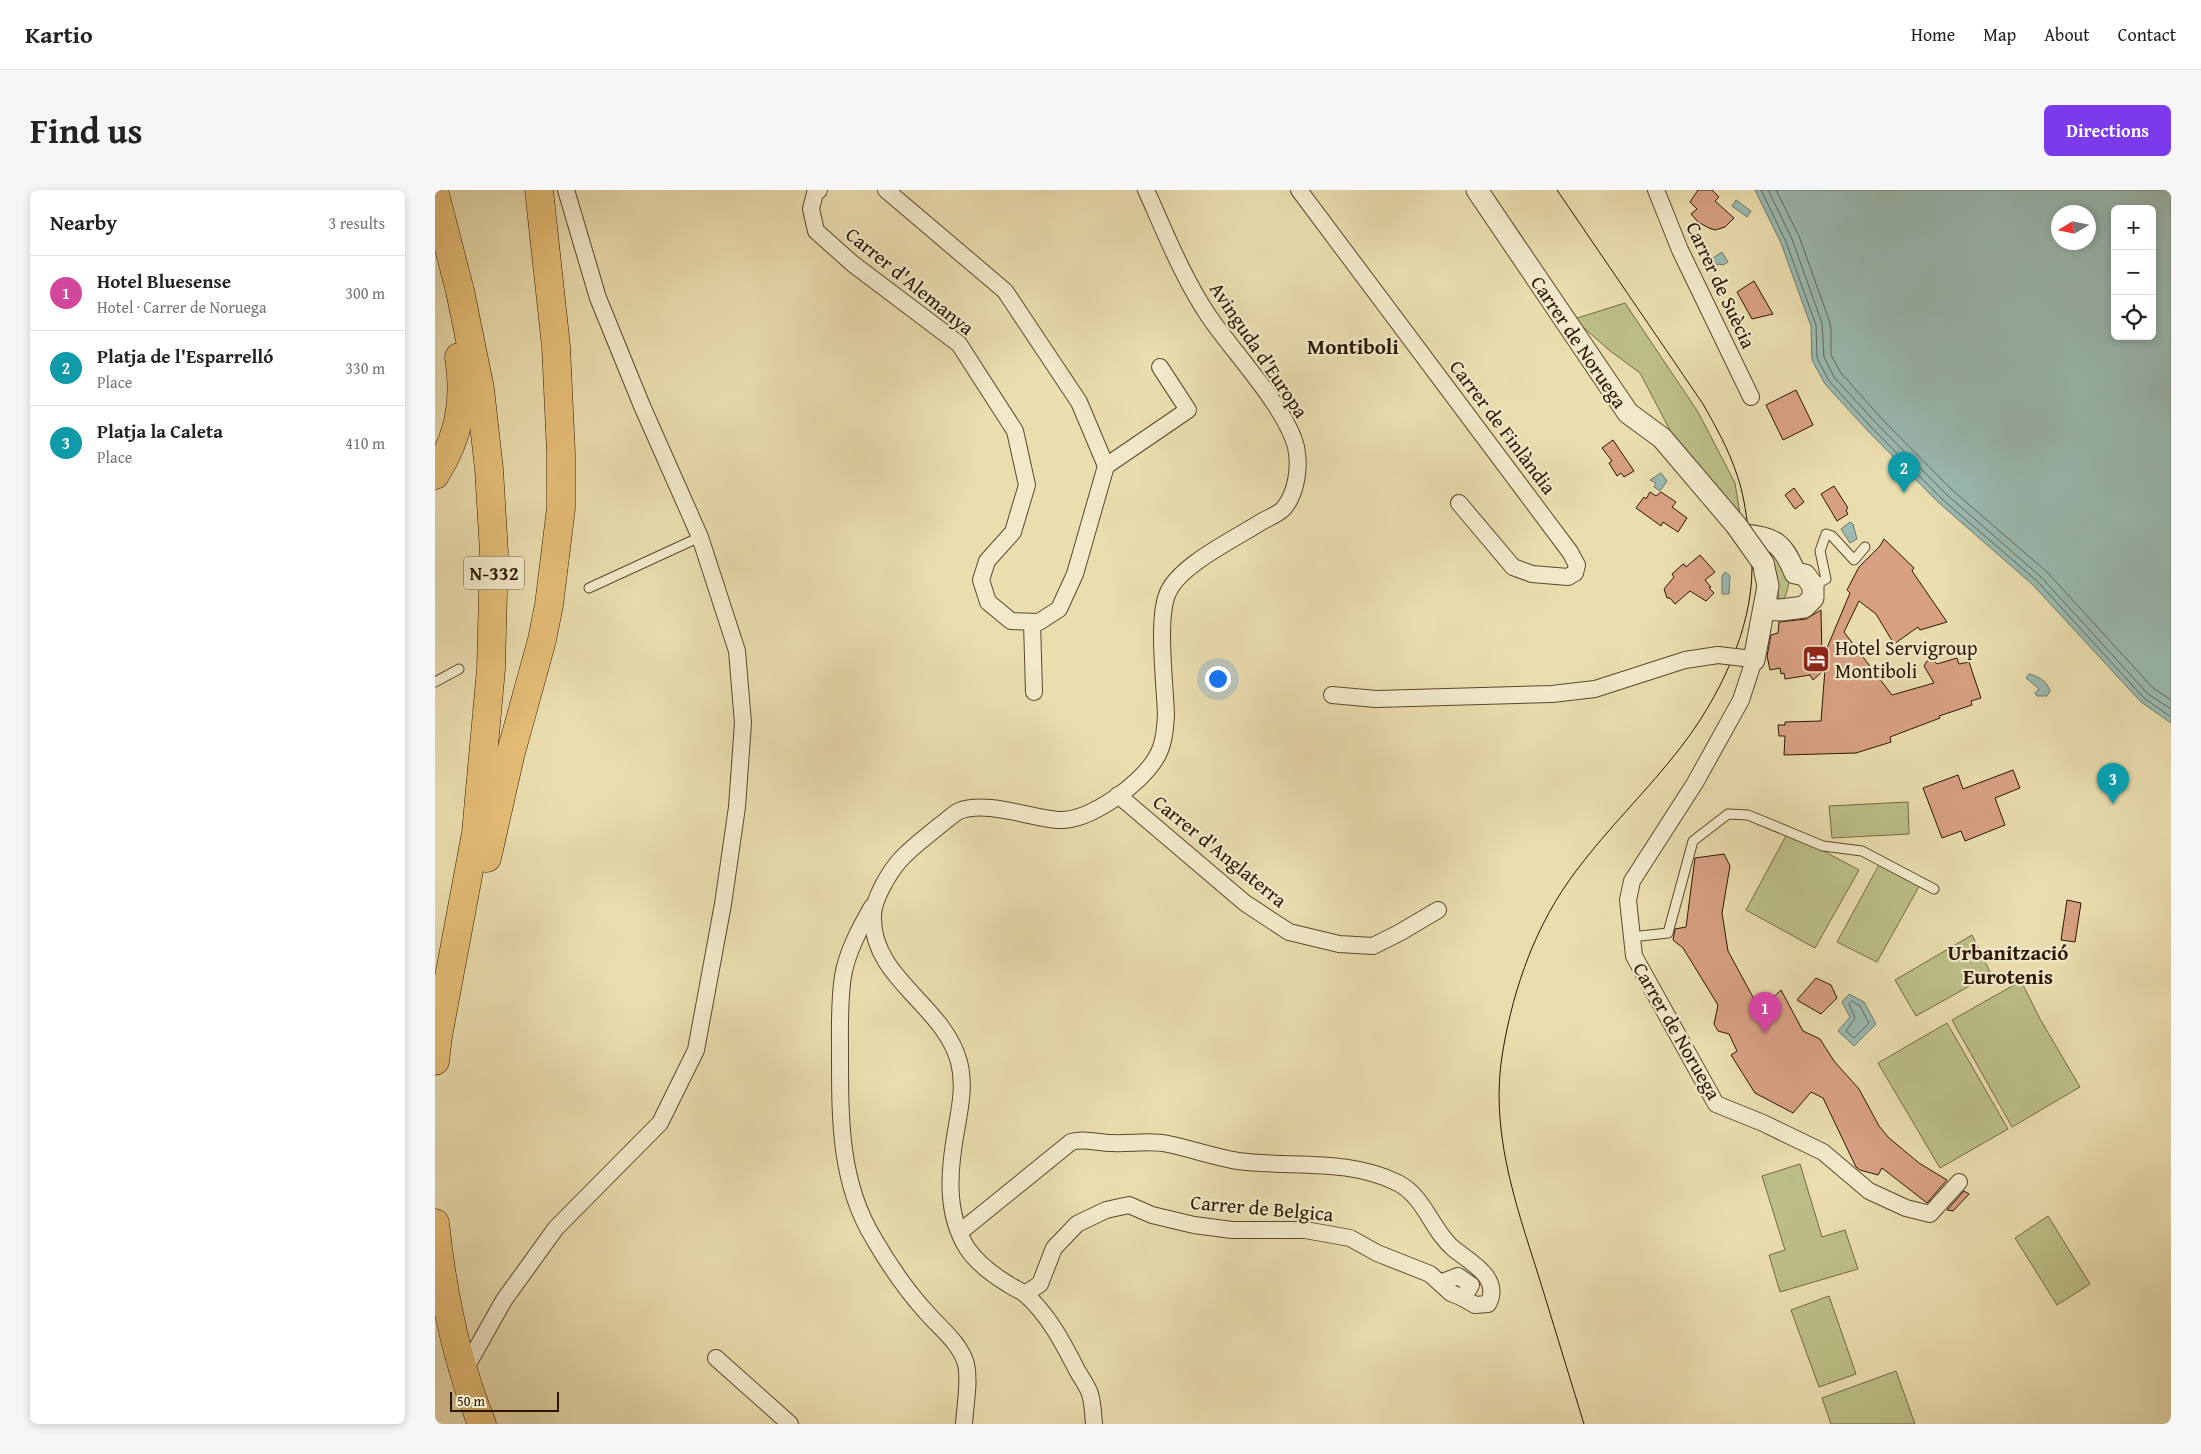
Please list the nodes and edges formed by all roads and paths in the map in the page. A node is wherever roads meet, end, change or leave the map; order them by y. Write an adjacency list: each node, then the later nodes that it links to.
1 (539, 190): 34 (highway)
2 (566, 190): 17 (street)
3 (819, 190): 24 (street, Carrer d'Alemanya)
4 (886, 190): 13 (street)
5 (1146, 190): 30 (street, Avinguda d'Europa)
6 (1299, 190): 15 (street, Carrer de Finlàndia)
7 (1477, 190): 16 (street, Carrer de Noruega)
8 (1656, 190): 12 (street, Carrer de Suècia)
9 (435, 194): 10 (highway, N-332)
10 (445, 232): 14 (highway, N-332); 34 (highway, N-332)
11 (1160, 367): 13 (street)
12 (1751, 398)
13 (1106, 466): 24 (street)
14 (435, 475)
15 (1459, 503)
16 (1739, 530): 19 (street); 22 (street, Carrer de Noruega, bridge)
17 (700, 537): 21 (lane); 42 (street)
18 (1865, 547): 20 (lane)
19 (1795, 573): 20 (street); 23 (street)
20 (1813, 586): 23 (street)
21 (589, 588)
22 (1765, 609): 23 (street); 25 (street, Carrer de Noruega)
23 (1789, 609)
24 (1032, 622): 28 (street)
25 (1749, 659): 29 (street, bridge); 35 (street, Carrer de Noruega)
26 (459, 669): 27 (lane)
27 (435, 682)
28 (1033, 692)
29 (1332, 695)
30 (1119, 796): 32 (street, Avinguda d'Europa); 33 (street, Carrer d'Anglaterra)
31 (1933, 889): 35 (lane)
32 (874, 902): 39 (street); 45 (street, Avinguda d'Europa)
33 (1438, 910)
34 (461, 916): 36 (highway, N-332)
35 (1631, 937): 37 (street, Carrer de Noruega)
36 (435, 1062)
37 (1959, 1182)
38 (435, 1223): 42 (highway)
39 (960, 1232): 40 (street); 40 (street, Carrer de Belgica)
40 (1025, 1294): 46 (street)
41 (716, 1358): 44 (street)
42 (464, 1371): 43 (highway)
43 (482, 1424)
44 (790, 1424)
45 (965, 1424)
46 (1095, 1424)

